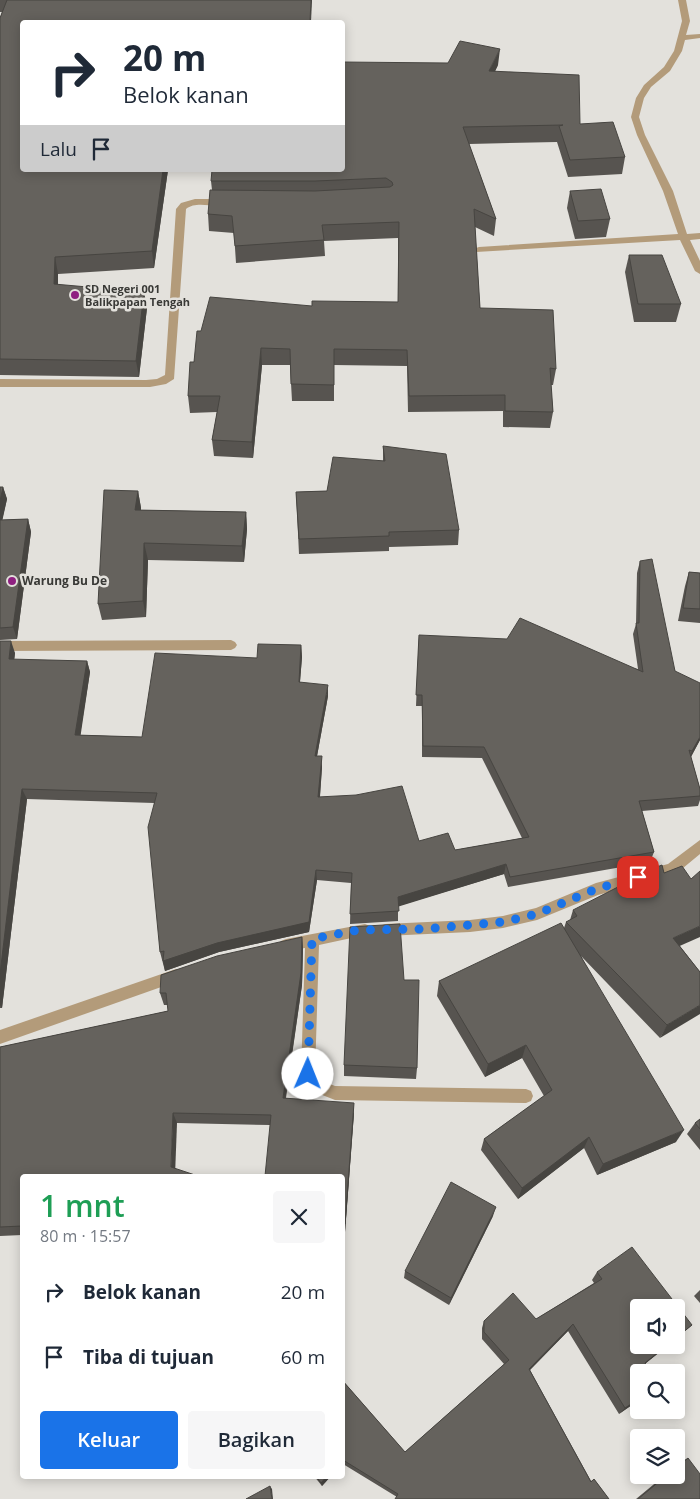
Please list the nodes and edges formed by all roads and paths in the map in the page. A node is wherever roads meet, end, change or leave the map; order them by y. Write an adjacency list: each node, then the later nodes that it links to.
1 (682, 0): 3 (street)
2 (700, 36): 3 (street)
3 (682, 38): 5 (street)
4 (237, 202): 9 (street)
5 (683, 236): 6 (street); 7 (street); 8 (street)
6 (700, 236)
7 (479, 250)
8 (700, 270)
9 (0, 383)
10 (231, 645): 11 (street)
11 (0, 646)
12 (700, 846): 13 (street)
13 (312, 939): 14 (street); 17 (street)
14 (276, 946)
15 (191, 969): 16 (street)
16 (0, 1037)
17 (526, 1096)

